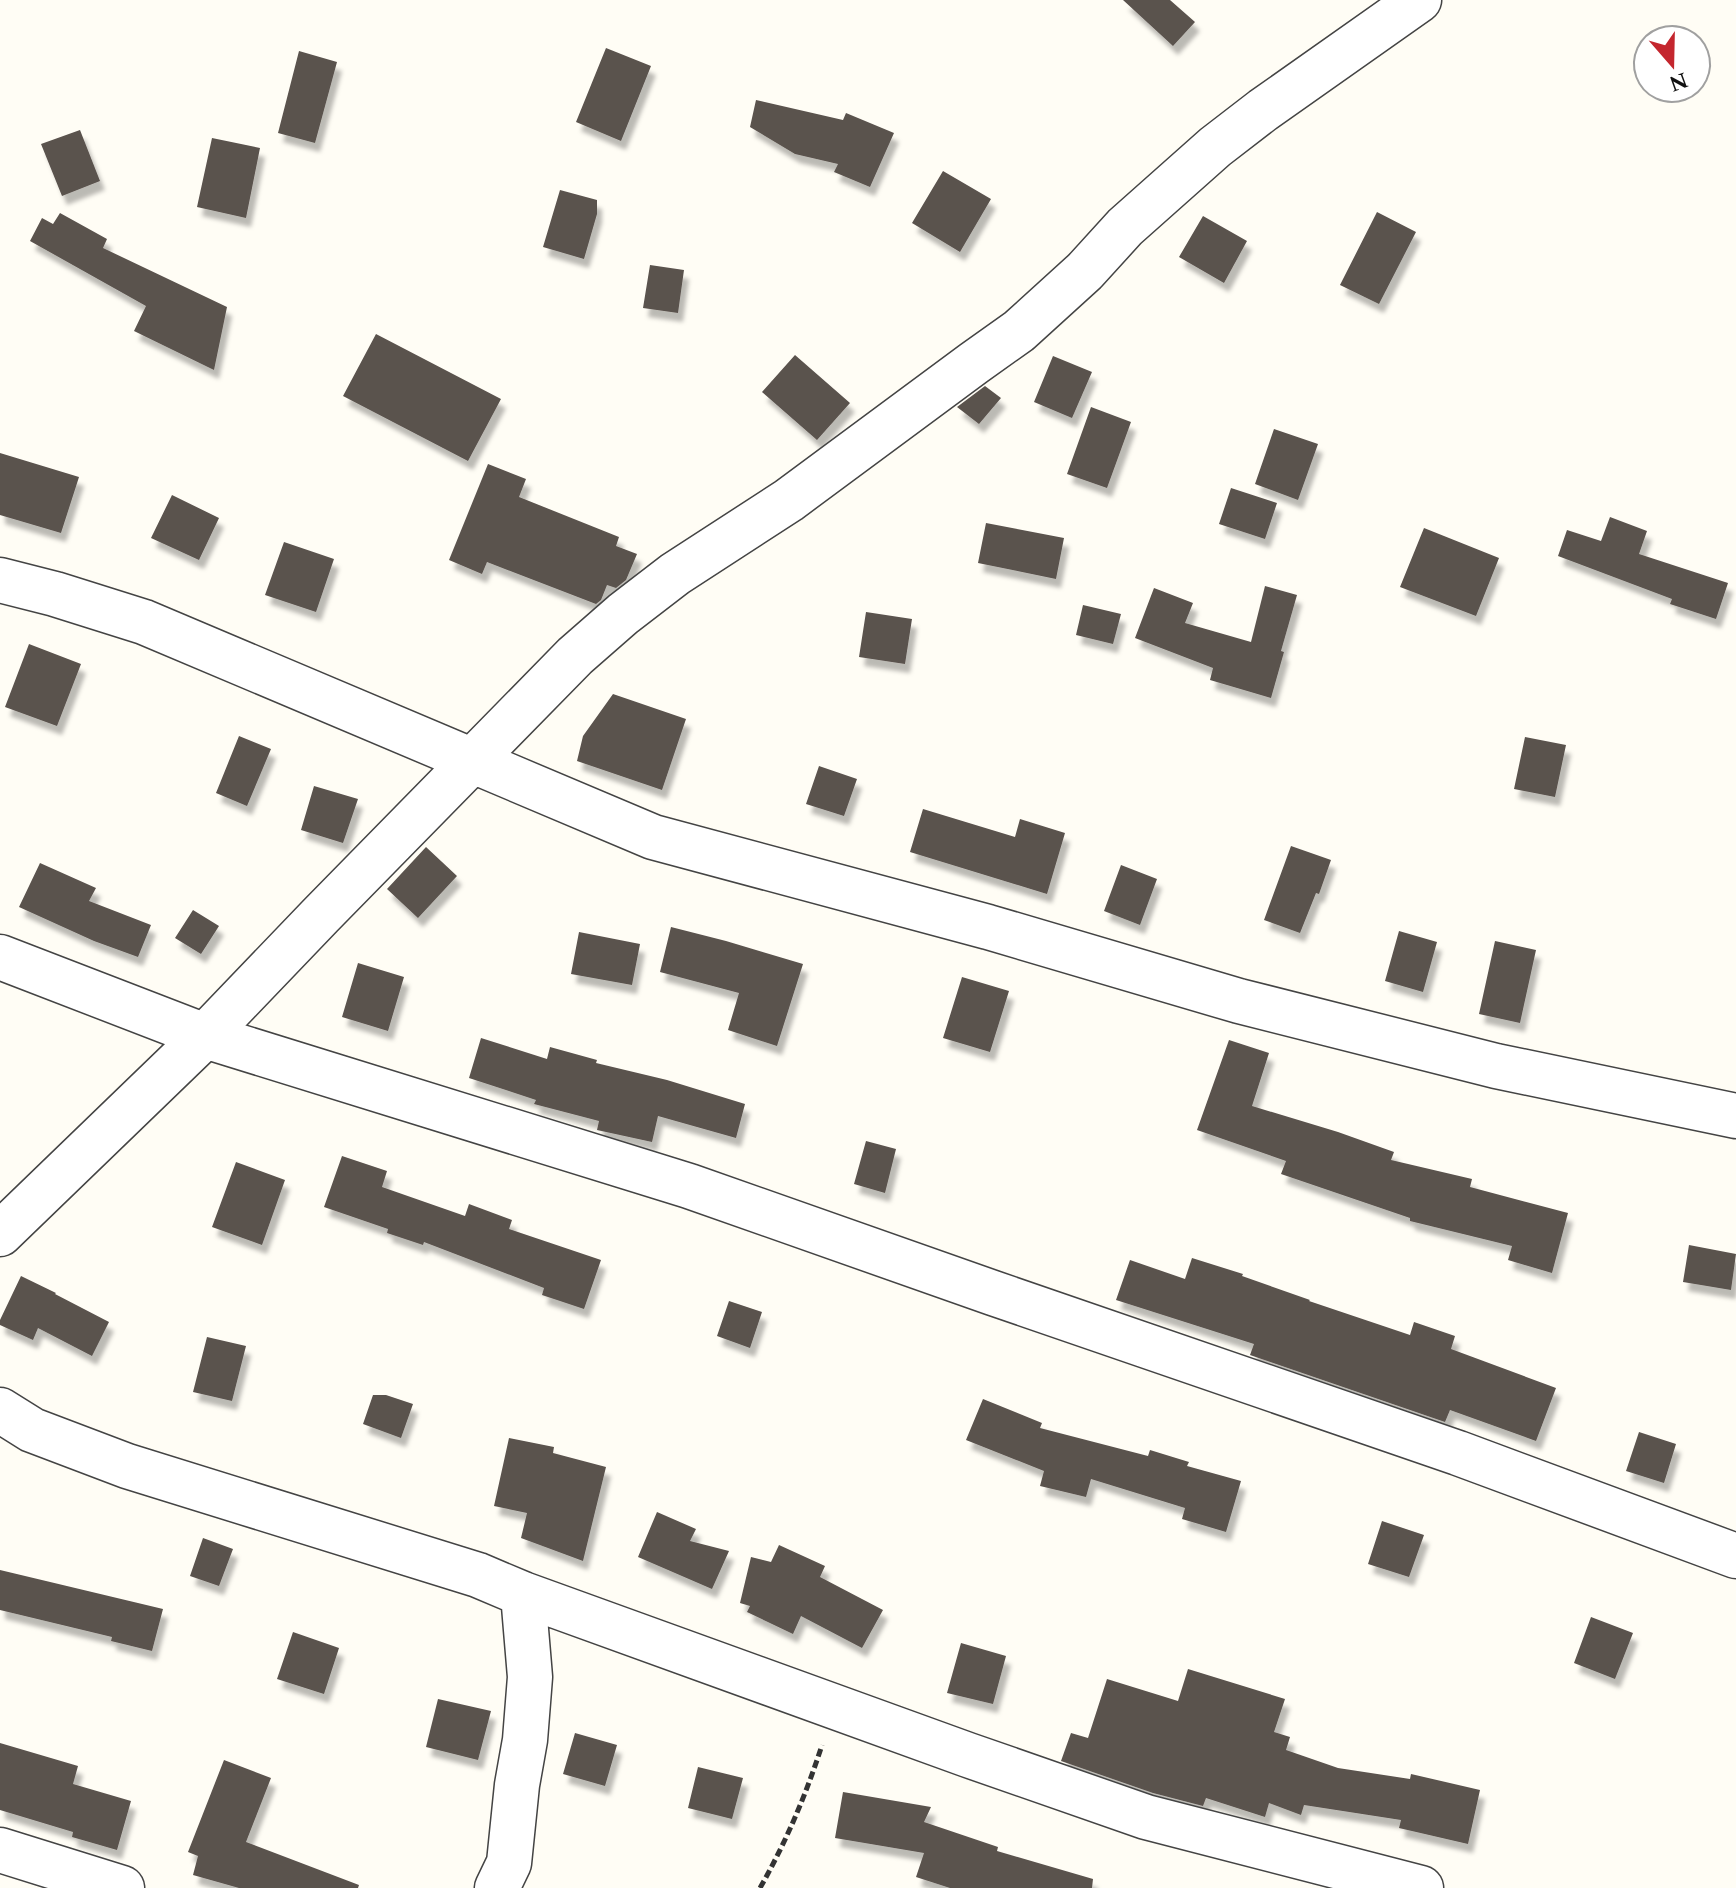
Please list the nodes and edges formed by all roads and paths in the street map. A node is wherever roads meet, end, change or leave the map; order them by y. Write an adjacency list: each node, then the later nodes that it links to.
1 (1419, 0): 3 (street)
2 (0, 580): 3 (street)
3 (472, 760): 5 (street); 6 (street)
4 (0, 957): 5 (street)
5 (205, 1036): 7 (street); 9 (street)
6 (1736, 1116)
7 (0, 1234)
8 (0, 1410): 10 (street)
9 (1736, 1556)
10 (523, 1594): 11 (street); 14 (street)
11 (835, 1706): 15 (path); 16 (street)
12 (0, 1850): 13 (street)
13 (122, 1888)
14 (497, 1888)
15 (760, 1888)
16 (1421, 1888)

